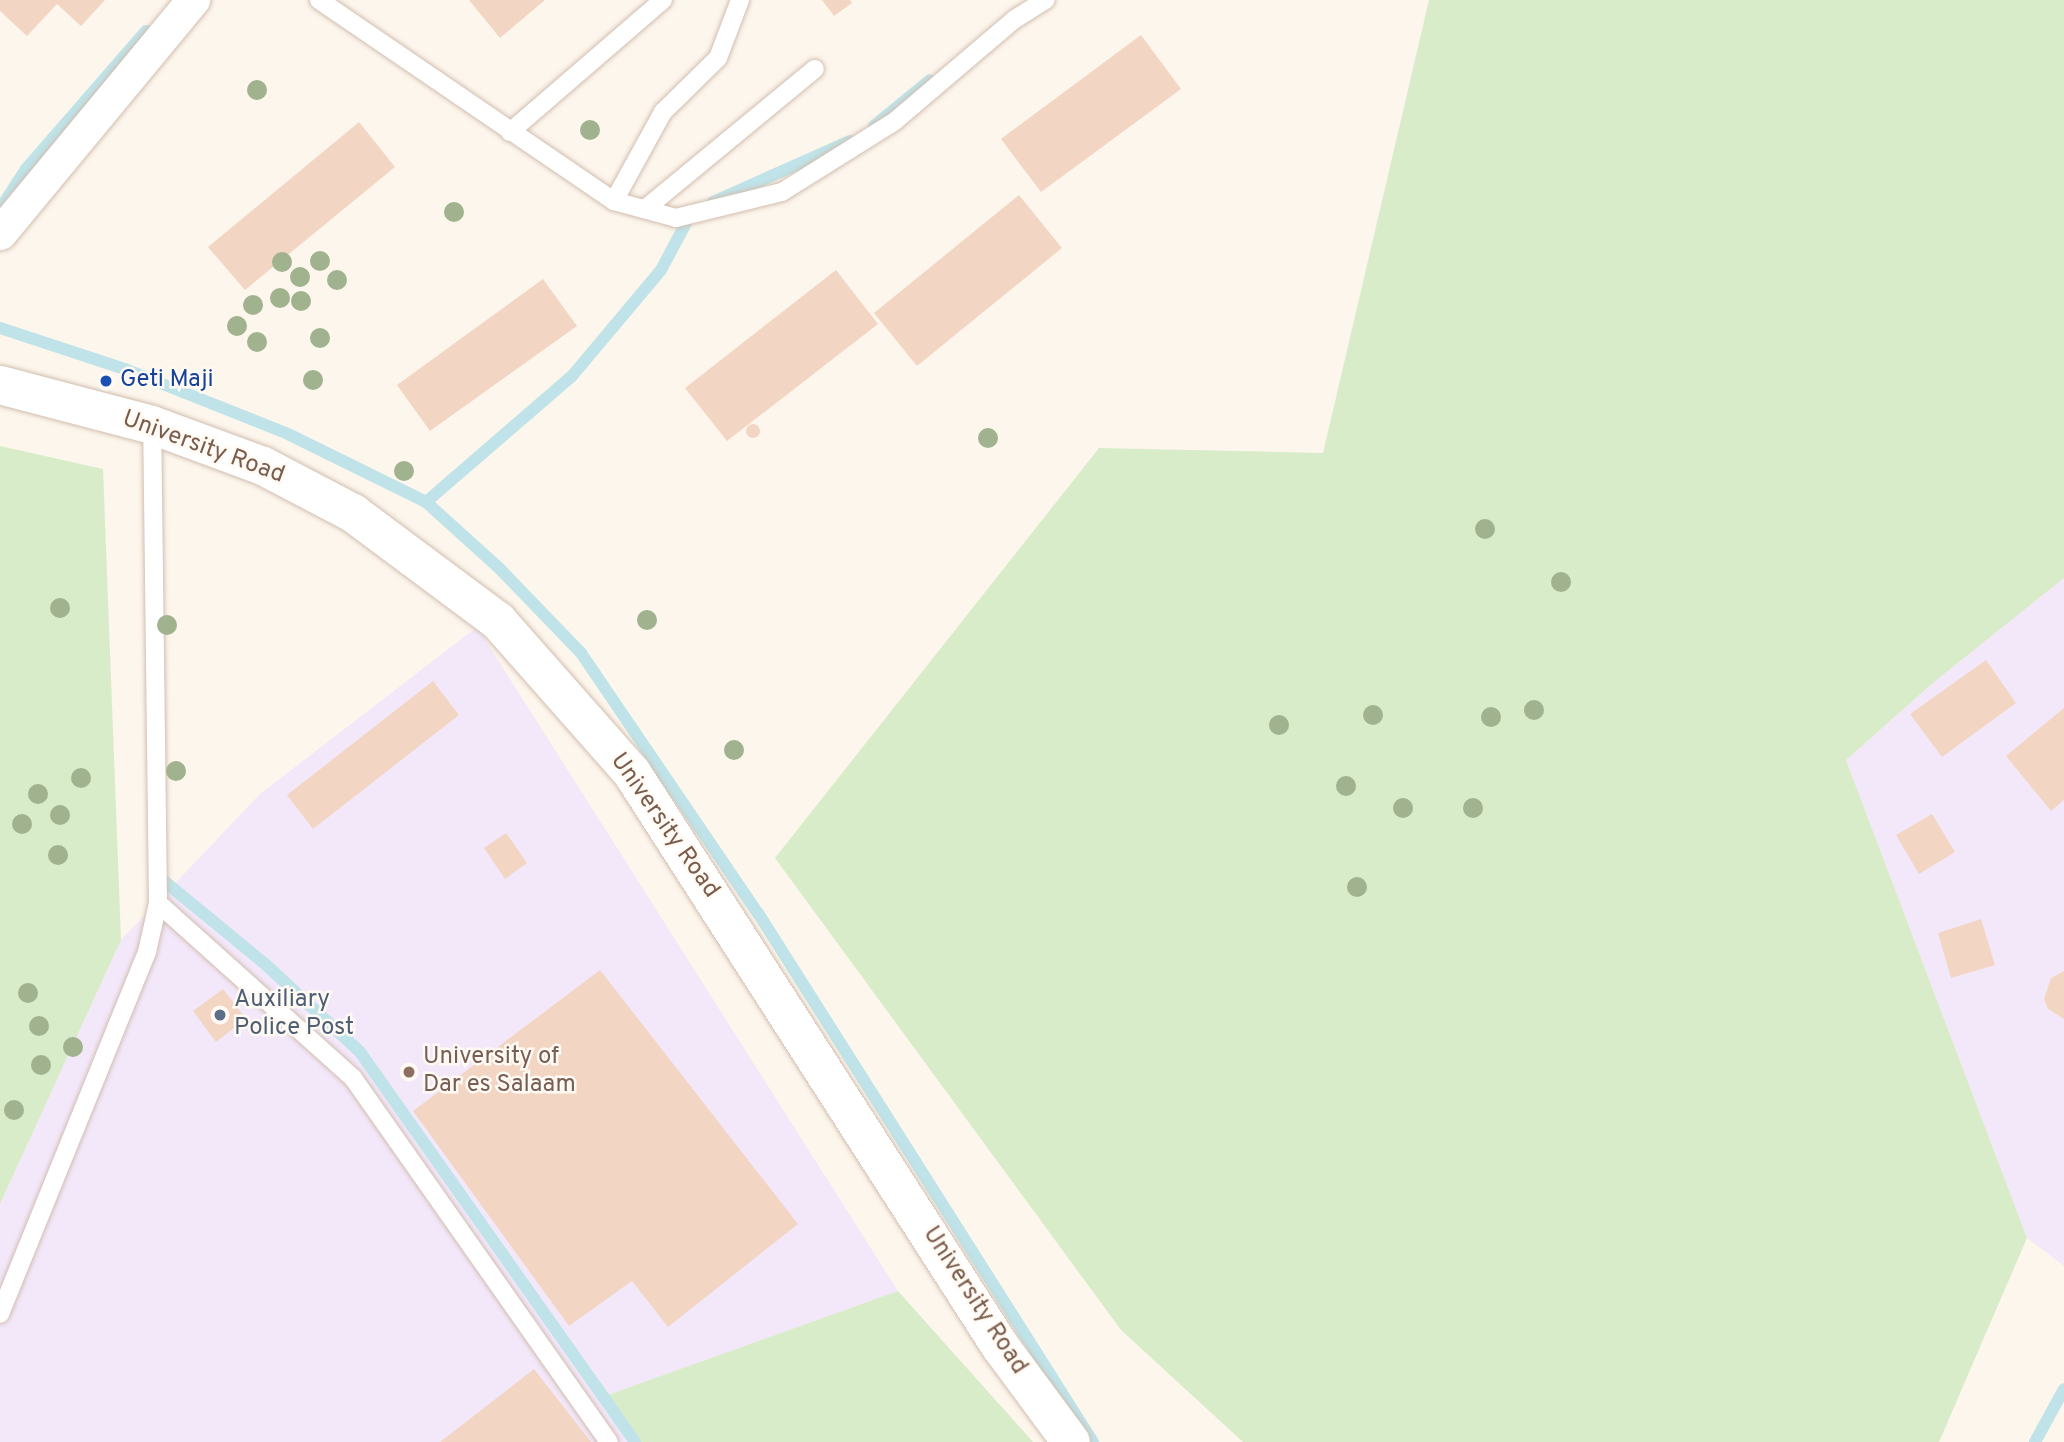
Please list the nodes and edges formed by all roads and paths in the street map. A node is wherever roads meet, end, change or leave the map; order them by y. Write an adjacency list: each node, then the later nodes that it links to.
1 (193, 0): 10 (street)
2 (319, 0): 7 (lane)
3 (663, 0): 7 (lane)
4 (740, 0): 8 (lane)
5 (1045, 0): 9 (lane)
6 (815, 69): 9 (lane)
7 (510, 132): 8 (lane)
8 (614, 201): 9 (lane)
9 (645, 209)
10 (0, 233)
11 (0, 385): 12 (street, University Road)
12 (152, 425): 13 (lane); 16 (street, University Road)
13 (158, 903): 14 (lane); 15 (lane)
14 (0, 1314)
15 (609, 1442)
16 (1071, 1442)

